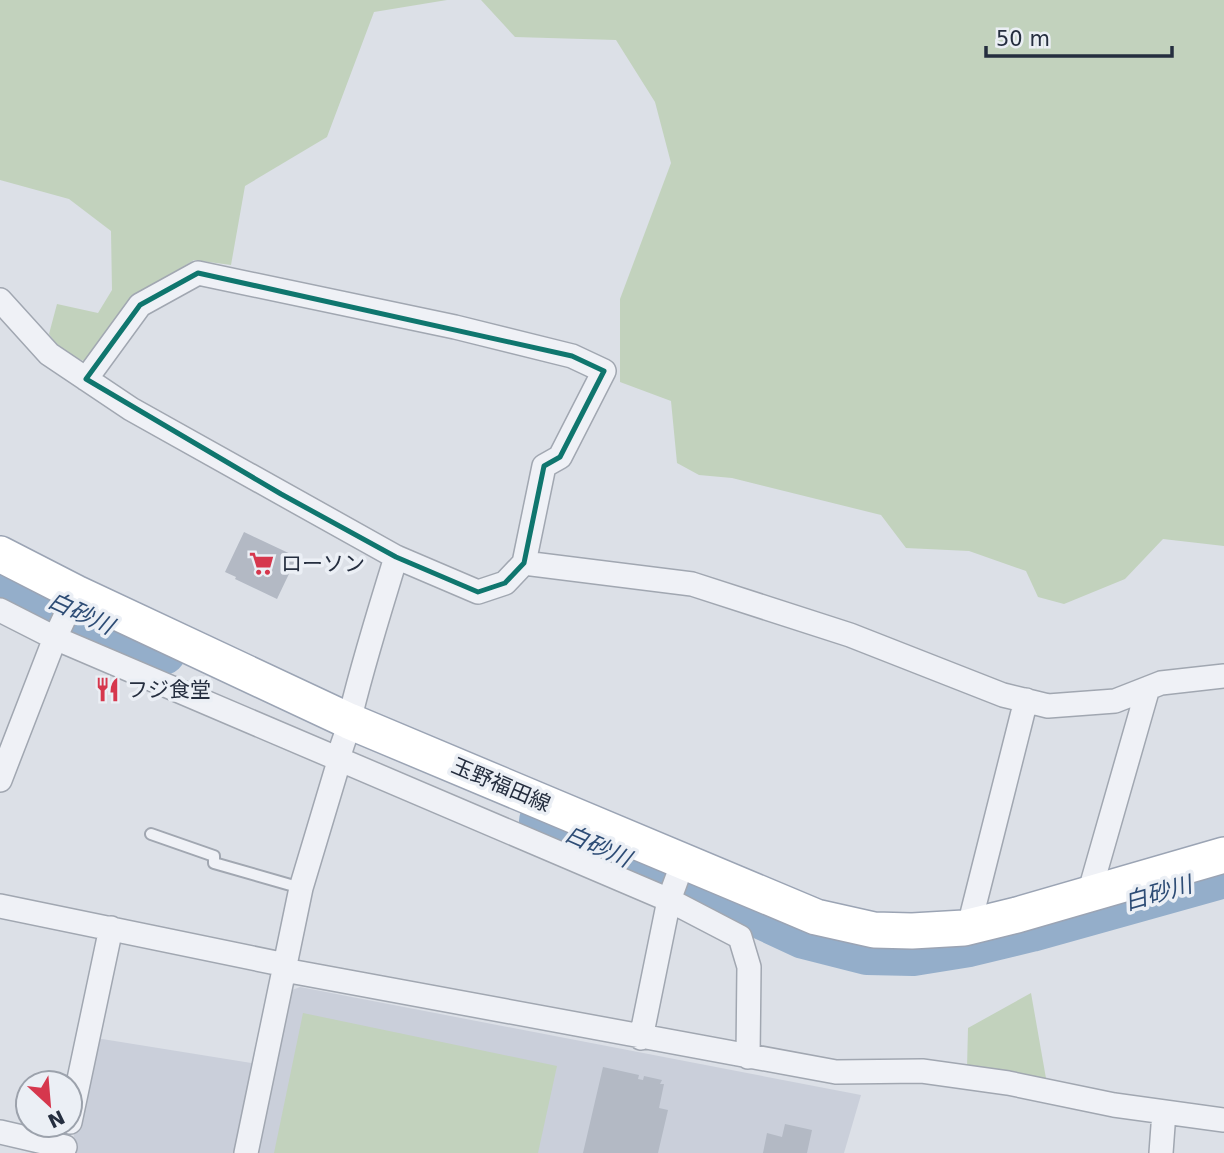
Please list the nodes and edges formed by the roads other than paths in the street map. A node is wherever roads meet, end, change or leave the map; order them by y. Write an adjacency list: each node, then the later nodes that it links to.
1 (0, 300): 2 (street)
2 (86, 379): 4 (street); 5 (street)
3 (0, 554): 6 (main road, 玉野福田線)
4 (396, 556): 5 (street); 13 (street)
5 (524, 563): 11 (street)
6 (74, 597): 8 (street); 13 (main road, 玉野福田線)
7 (0, 610): 8 (street)
8 (57, 633): 12 (street); 13 (street)
9 (1224, 676): 10 (street)
10 (1148, 688): 11 (street); 19 (street)
11 (1026, 700): 21 (street)
12 (9, 727): 14 (street)
13 (343, 741): 17 (main road, 玉野福田線); 18 (street)
14 (0, 780)
15 (151, 834): 18 (lane)
16 (1224, 855): 19 (main road, 玉野福田線)
17 (676, 881): 21 (main road, 玉野福田線); 24 (street); 25 (street)
18 (301, 888): 23 (street)
19 (1089, 894): 21 (main road, 玉野福田線)
20 (0, 906): 22 (street)
21 (970, 926)
22 (111, 928): 23 (street); 26 (street)
23 (285, 968): 24 (street); 29 (street)
24 (641, 1038): 25 (street)
25 (748, 1057): 27 (street)
26 (82, 1069)
27 (1164, 1112): 28 (street); 30 (street)
28 (1224, 1120)
29 (246, 1153)
30 (1161, 1153)

